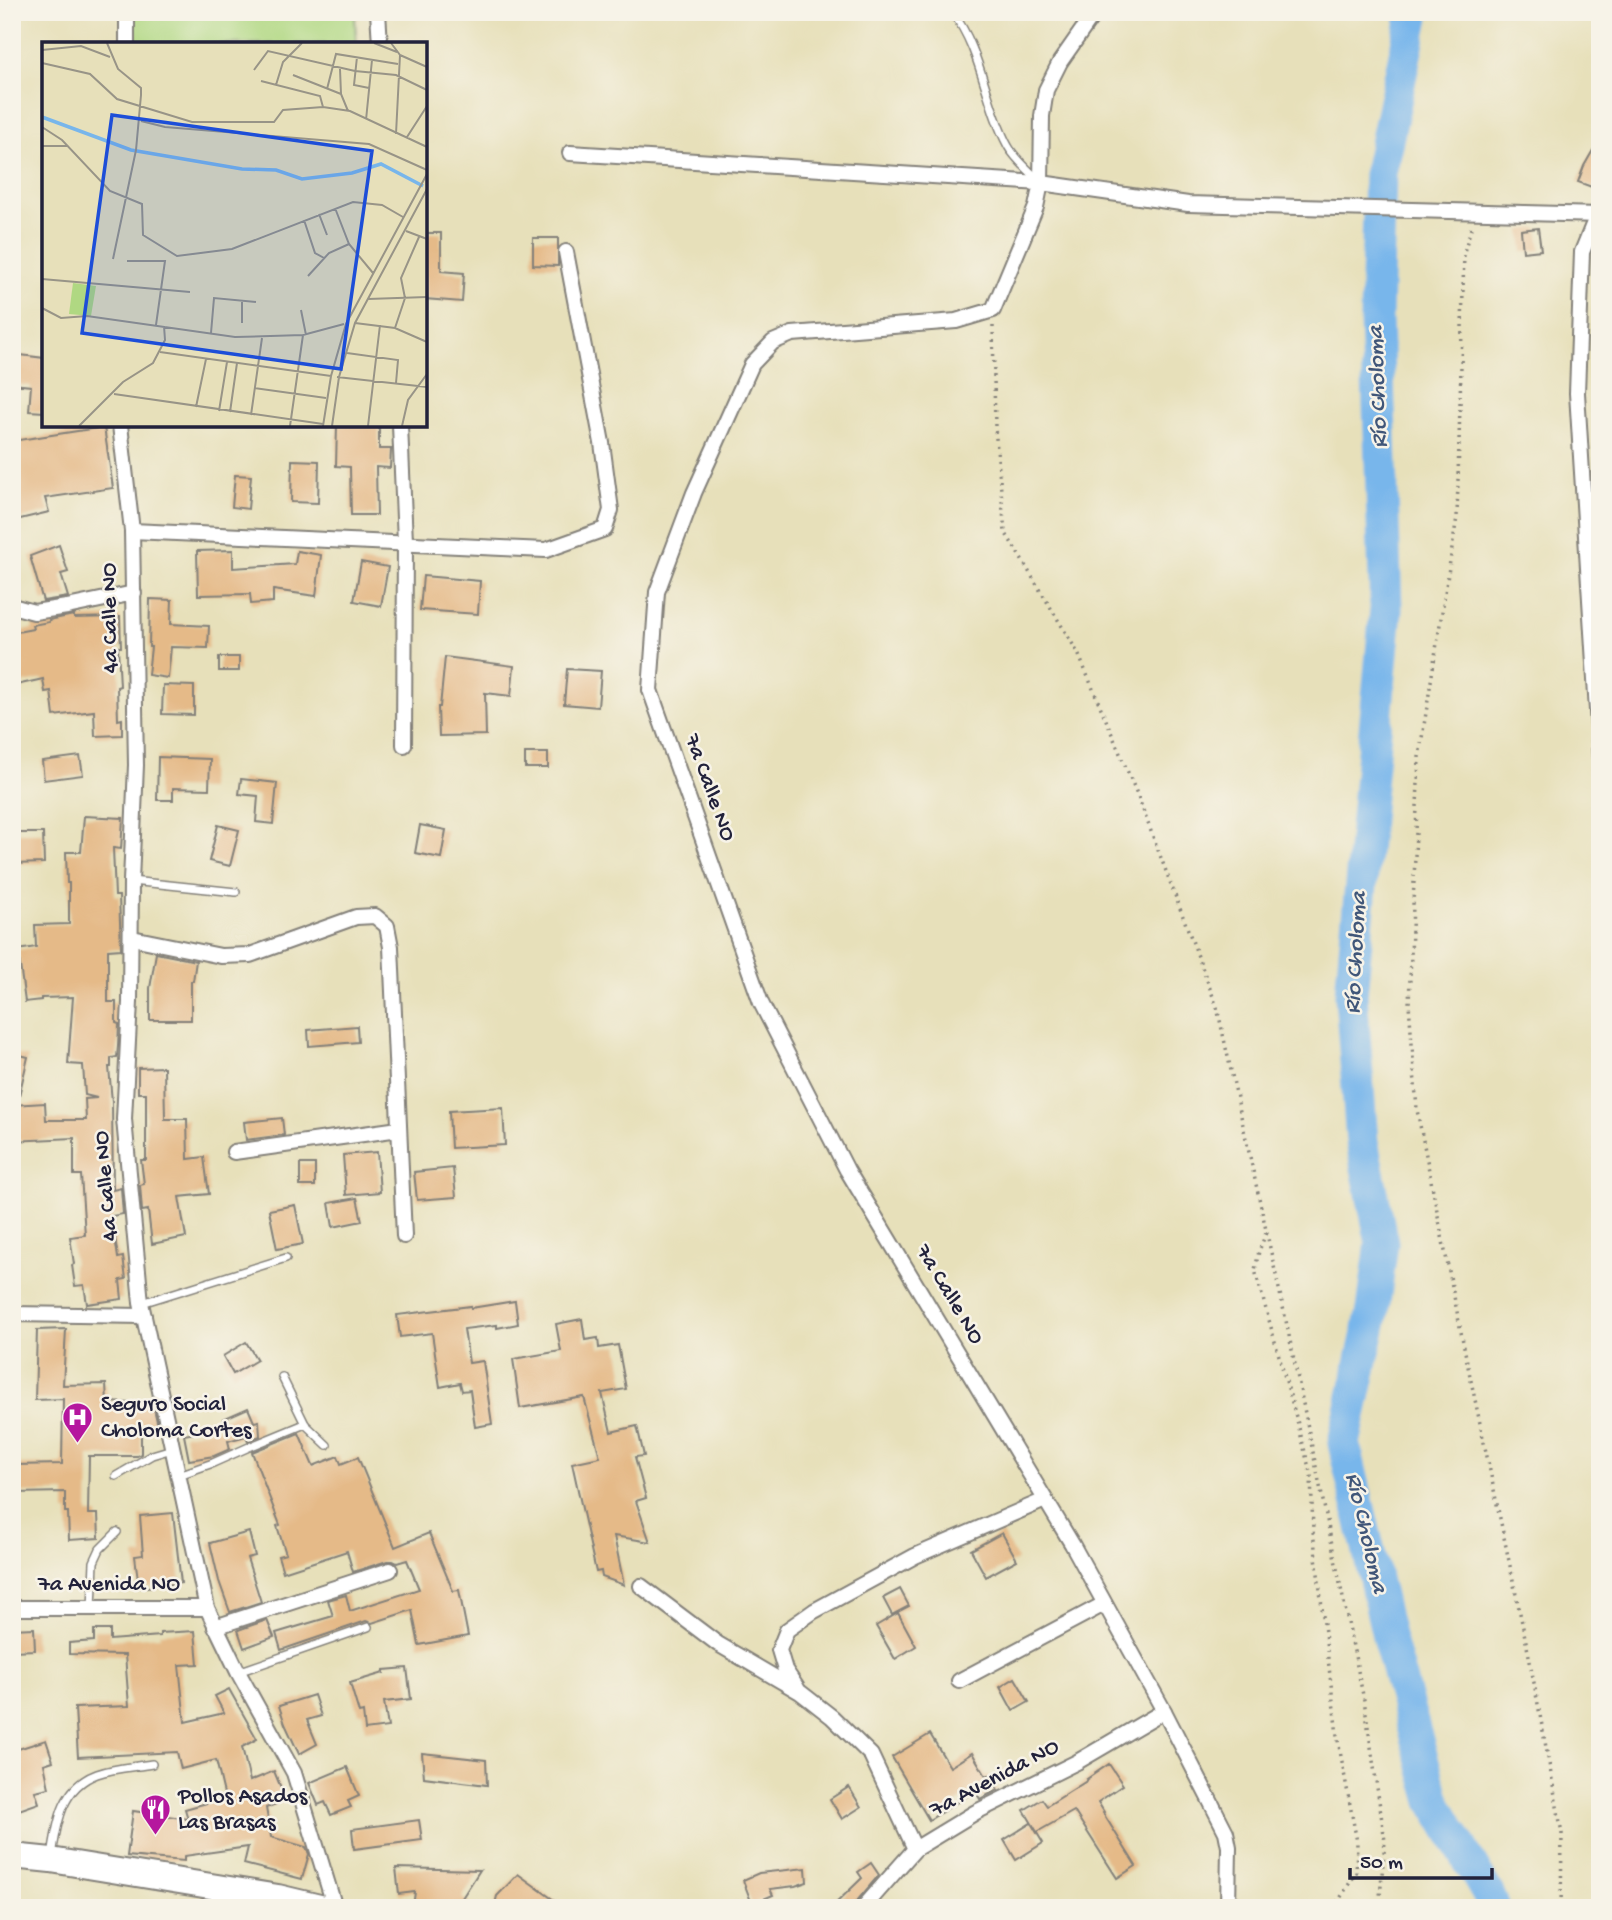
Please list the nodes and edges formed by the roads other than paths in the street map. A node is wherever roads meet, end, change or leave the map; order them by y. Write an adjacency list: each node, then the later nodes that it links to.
1 (127, 12): 5 (street)
2 (379, 12): 6 (street)
3 (952, 12): 8 (lane)
4 (1095, 12): 8 (street)
5 (127, 42)
6 (380, 42)
7 (570, 153): 8 (street)
8 (1041, 183): 9 (street); 34 (street, 7a Calle NO)
9 (1599, 215): 18 (street)
10 (566, 252): 14 (street)
11 (120, 427): 13 (street, 4a Calle NO)
12 (400, 427): 14 (street)
13 (132, 531): 14 (street); 15 (street, 4a Calle NO)
14 (405, 542): 17 (street)
15 (134, 593): 16 (street); 19 (street, 4a Calle NO)
16 (12, 606)
17 (404, 746)
18 (1600, 759)
19 (131, 881): 20 (lane); 21 (street, 4a Calle NO)
20 (236, 892)
21 (132, 938): 22 (street); 26 (street, 4a Calle NO)
22 (399, 1129): 23 (street); 24 (street)
23 (234, 1153)
24 (404, 1236)
25 (286, 1258): 26 (lane)
26 (143, 1310): 27 (street); 31 (street, 4a Calle NO)
27 (12, 1314)
28 (282, 1377): 29 (lane)
29 (305, 1424): 30 (lane); 32 (lane)
30 (327, 1445)
31 (173, 1449): 32 (street, 4a Calle NO); 33 (lane)
32 (178, 1475): 41 (street, 4a Calle NO)
33 (116, 1476)
34 (1045, 1500): 38 (street, 7a Calle NO); 46 (street)
35 (117, 1532): 40 (lane)
36 (390, 1570): 42 (street)
37 (641, 1586): 46 (street)
38 (1104, 1604): 45 (street); 47 (street, 7a Calle NO)
39 (12, 1608): 40 (street, 7a Avenida NO)
40 (92, 1608): 41 (street, 7a Avenida NO)
41 (207, 1608): 42 (street, 4a Calle NO)
42 (215, 1627): 44 (street, 4a Calle NO)
43 (368, 1627): 44 (lane)
44 (238, 1672): 53 (street, 4a Calle NO)
45 (959, 1681)
46 (800, 1692): 49 (street)
47 (1164, 1711): 49 (street, 7a Avenida NO); 55 (street, 7a Calle NO)
48 (152, 1764): 51 (lane)
49 (915, 1849): 54 (street, 7a Avenida NO)
50 (12, 1857): 51 (highway)
51 (51, 1860): 52 (highway)
52 (324, 1908)
53 (335, 1908)
54 (863, 1908)
55 (1228, 1908)

